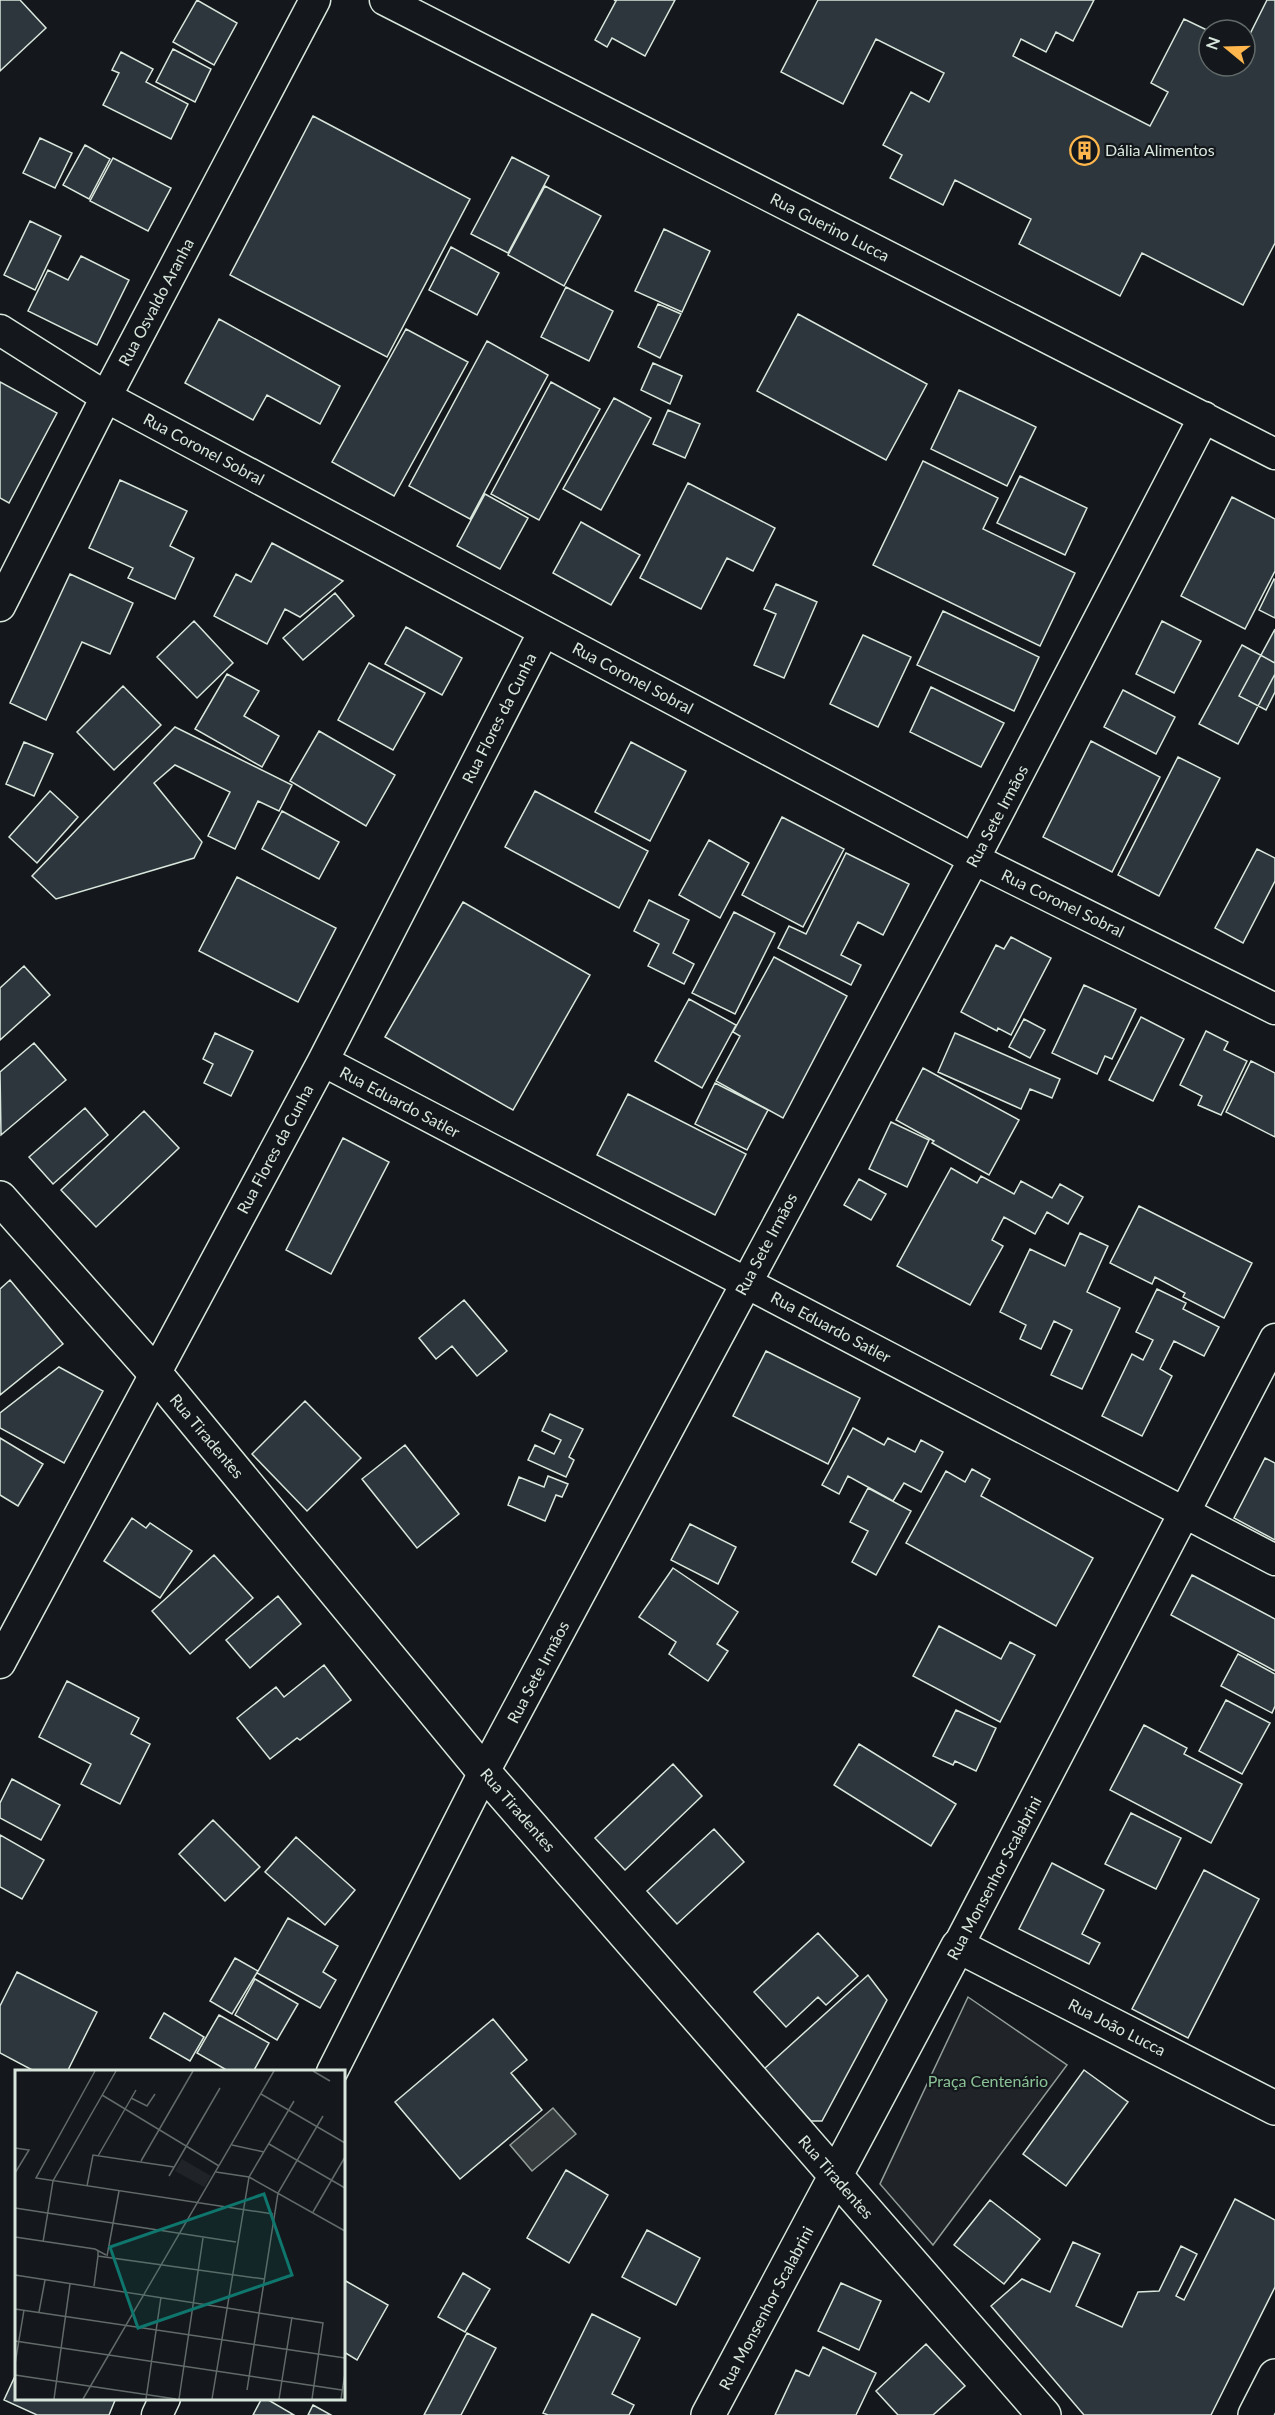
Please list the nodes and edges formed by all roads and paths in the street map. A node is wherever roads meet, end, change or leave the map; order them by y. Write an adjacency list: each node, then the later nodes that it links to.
1 (315, 0): 4 (street, Rua Osvaldo Aranha)
2 (385, 0): 5 (street, Rua Guerino Lucca)
3 (0, 330): 4 (street, Rua Coronel Sobral)
4 (106, 397): 7 (street, Rua Osvaldo Aranha); 8 (street, Rua Coronel Sobral)
5 (1203, 417): 6 (street, Rua Guerino Lucca); 9 (street, Rua Sete Irmãos)
6 (1275, 454)
7 (0, 606)
8 (544, 631): 9 (street, Rua Coronel Sobral); 11 (street, Rua Flores da Cunha)
9 (974, 859): 10 (street, Rua Coronel Sobral); 13 (street, Rua Sete Irmãos)
10 (1275, 1009)
11 (323, 1061): 13 (street, Rua Eduardo Satler); 15 (street, Rua Flores da Cunha)
12 (0, 1198): 15 (street, Rua Tiradentes)
13 (745, 1282): 16 (street, Rua Eduardo Satler); 19 (street, Rua Sete Irmãos)
14 (1275, 1340): 16 (street, Rua Monsenhor Scalabrini)
15 (154, 1372): 18 (street, Rua Flores da Cunha); 19 (street, Rua Tiradentes)
16 (1185, 1512): 17 (street, Rua Eduardo Satler); 20 (street, Rua Monsenhor Scalabrini)
17 (1275, 1560)
18 (0, 1663)
19 (484, 1772): 21 (street, Rua Sete Irmãos); 23 (street, Rua Tiradentes)
20 (958, 1947): 22 (street, Rua João Lucca); 23 (street, Rua Monsenhor Scalabrini)
21 (333, 2070)
22 (1275, 2108)
23 (837, 2177): 27 (street, Rua Monsenhor Scalabrini); 28 (street, Rua Tiradentes)
24 (1275, 2376): 29 (street)
25 (164, 2400): 26 (street)
26 (157, 2415)
27 (708, 2415)
28 (1044, 2415)
29 (1255, 2415)

